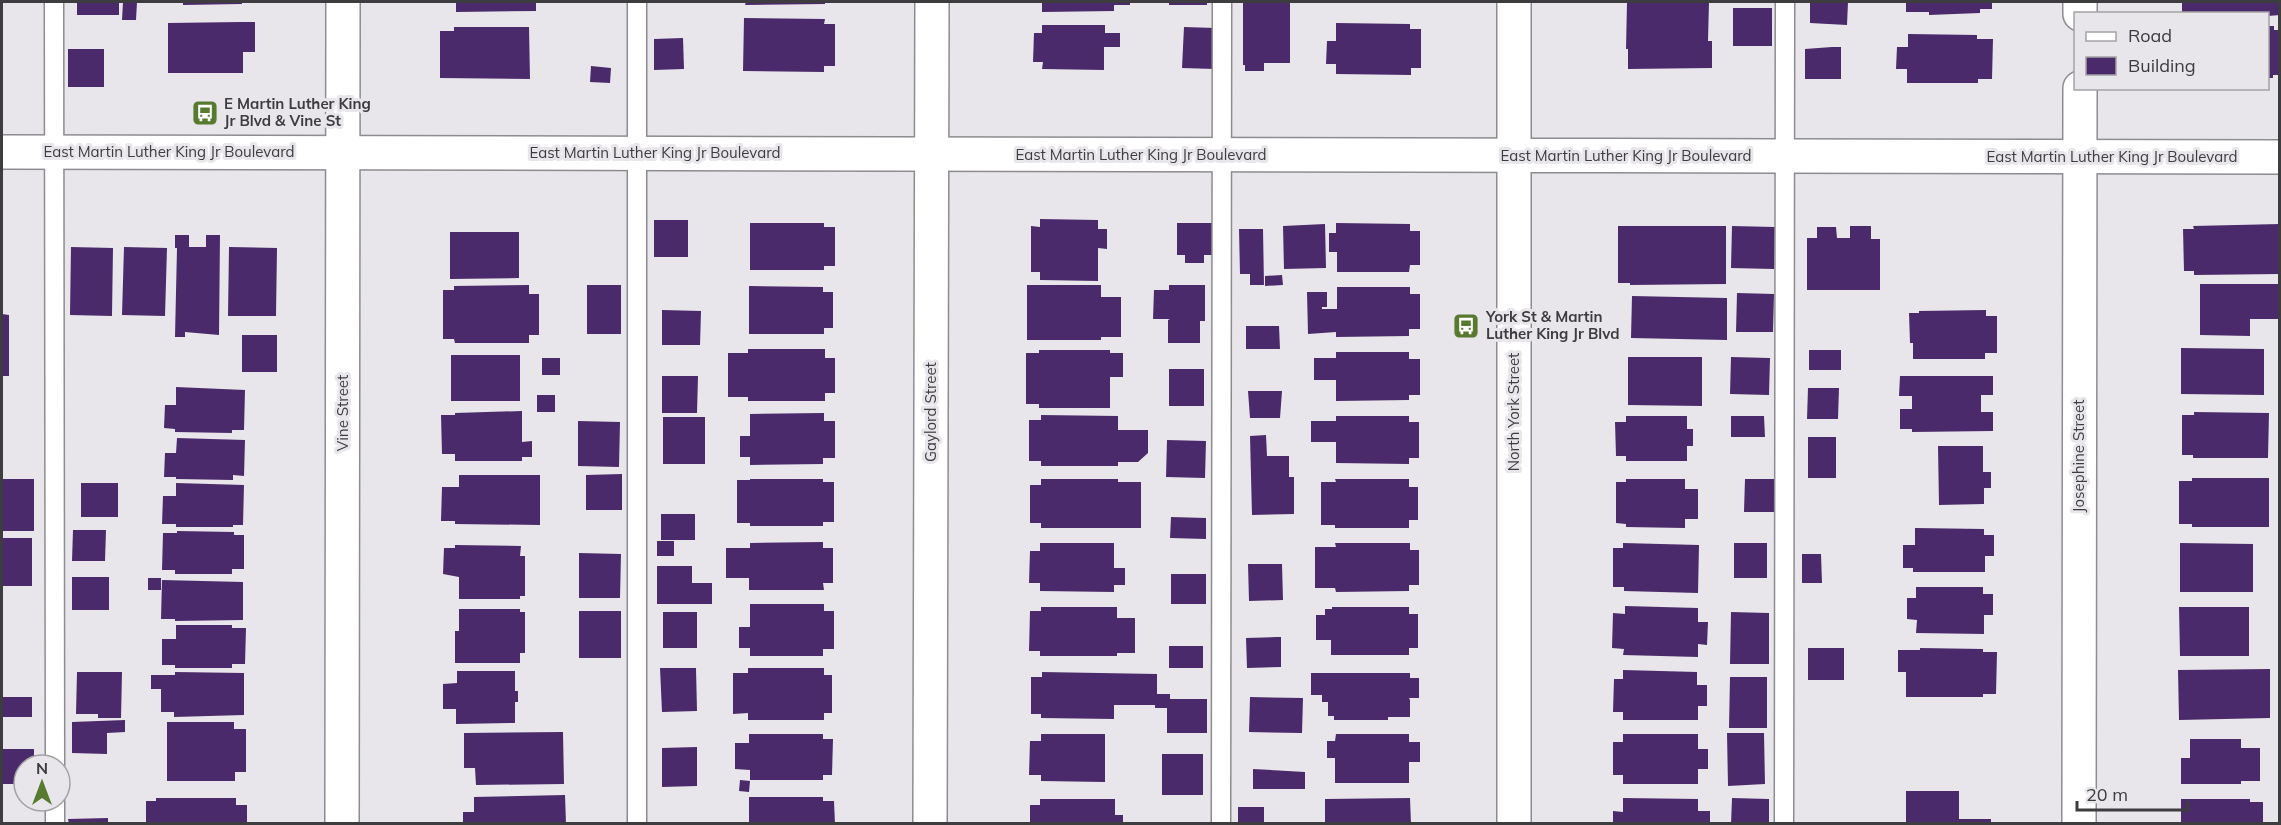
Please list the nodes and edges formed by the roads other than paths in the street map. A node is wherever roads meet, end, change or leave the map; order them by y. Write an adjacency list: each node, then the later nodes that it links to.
1 (54, 2): 10 (lane)
2 (343, 2): 11 (main road, Vine Street)
3 (637, 2): 12 (lane)
4 (932, 2): 13 (main road, Gaylord Street)
5 (1222, 2): 14 (lane)
6 (1514, 2): 15 (main road, North York Street)
7 (1785, 2): 16 (lane)
8 (2080, 90): 17 (main road, Josephine Street)
9 (2, 152): 10 (main road, East Martin Luther King Jr Boulevard)
10 (55, 152): 11 (main road, East Martin Luther King Jr Boulevard); 19 (lane)
11 (343, 153): 12 (main road, East Martin Luther King Jr Boulevard); 20 (main road, Vine Street)
12 (637, 153): 13 (main road, East Martin Luther King Jr Boulevard); 21 (lane)
13 (931, 154): 14 (main road, East Martin Luther King Jr Boulevard); 22 (main road, Gaylord Street)
14 (1222, 155): 15 (main road, East Martin Luther King Jr Boulevard); 23 (lane)
15 (1514, 155): 16 (main road, East Martin Luther King Jr Boulevard); 24 (main road, North York Street)
16 (1784, 156): 17 (main road, East Martin Luther King Jr Boulevard); 25 (lane)
17 (2080, 157): 18 (main road, East Martin Luther King Jr Boulevard); 26 (main road, Josephine Street)
18 (2280, 157)
19 (55, 753)
20 (342, 824)
21 (637, 824)
22 (930, 824)
23 (1221, 824)
24 (1514, 824)
25 (1784, 824)
26 (2079, 824)

